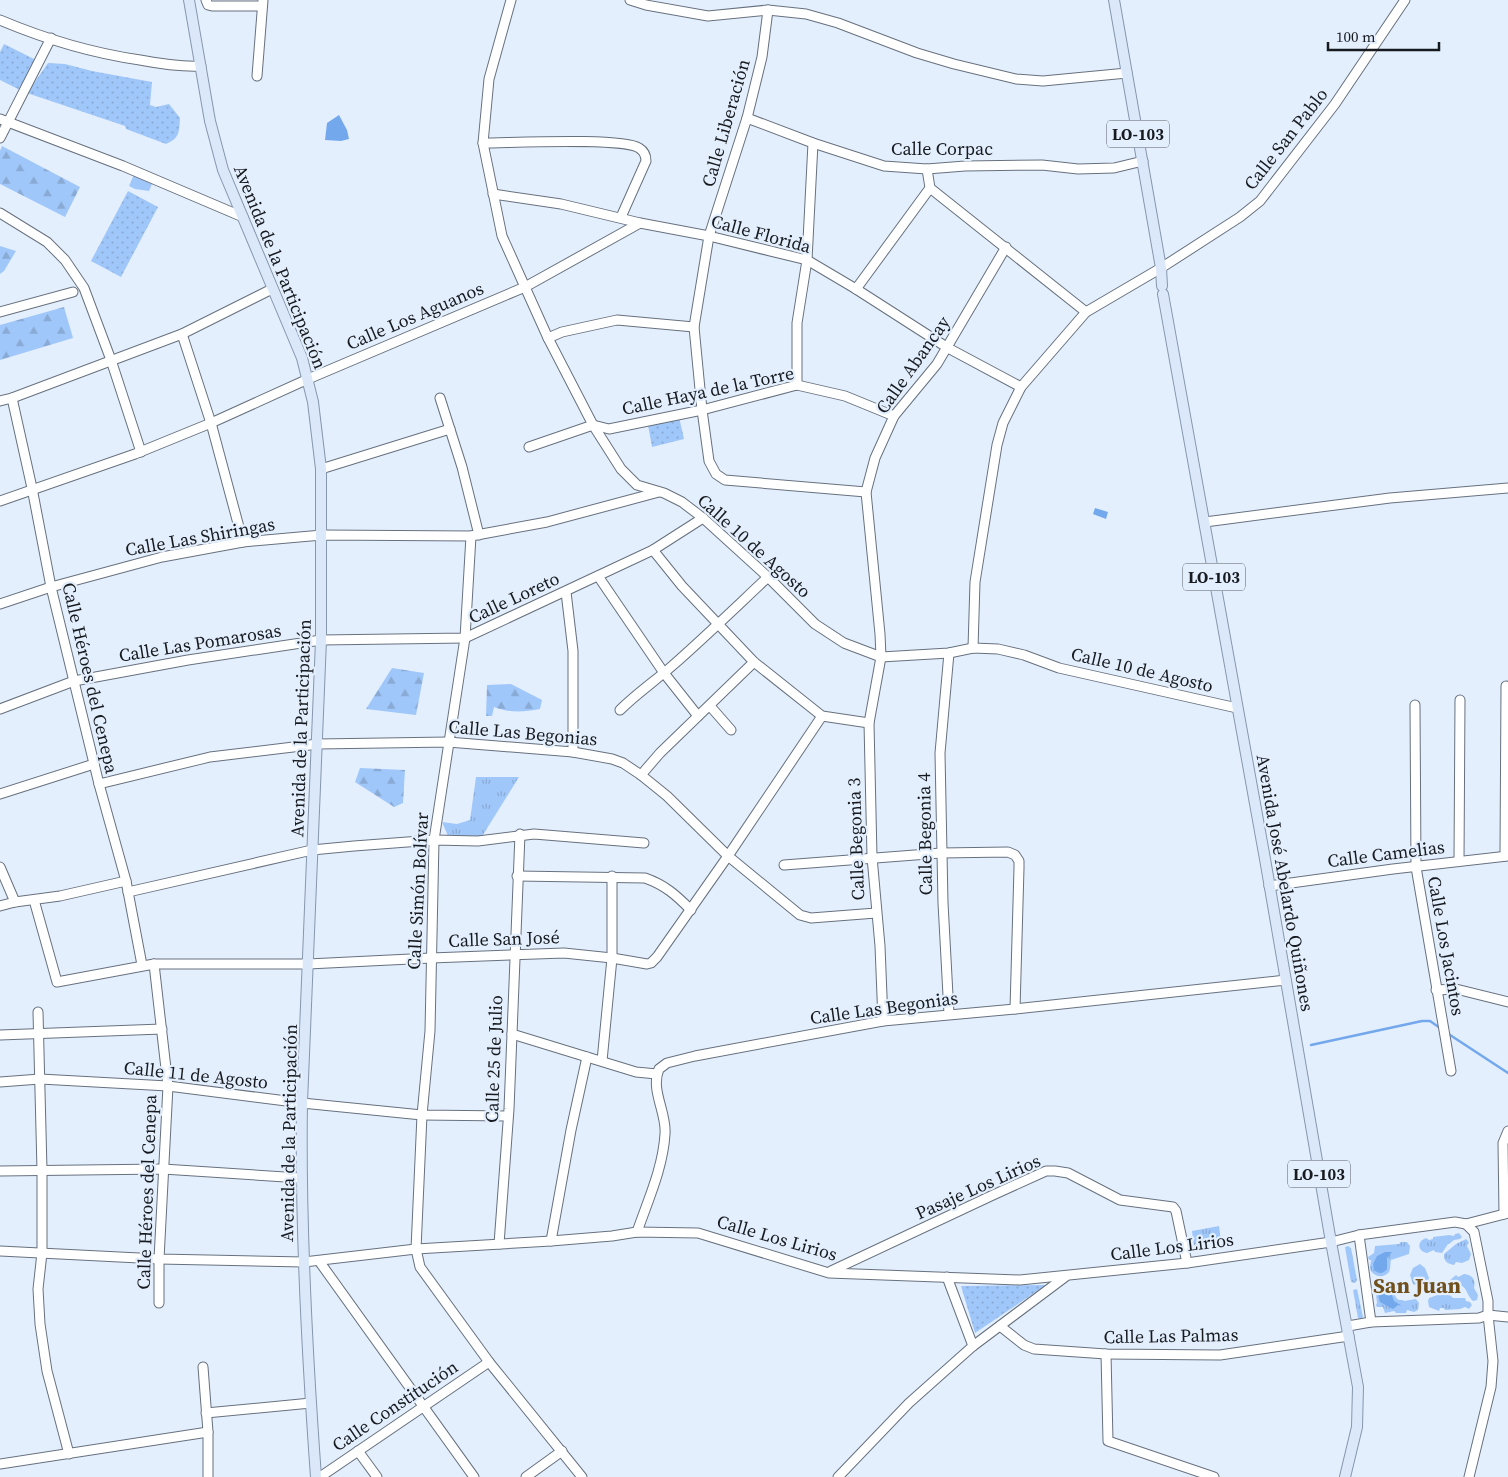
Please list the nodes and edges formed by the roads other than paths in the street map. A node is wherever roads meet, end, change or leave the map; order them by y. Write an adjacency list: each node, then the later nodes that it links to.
1 (189, 0): 11 (main road, Avenida de la Participación)
2 (511, 0): 17 (street, Calle 10 de Agosto)
3 (630, 0): 8 (street)
4 (1114, 0): 12 (main road, Avenida José Abelardo Quiñones / LO-103)
5 (1405, 0): 30 (street, Calle San Pablo)
6 (207, 2): 7 (street)
7 (262, 3): 13 (street)
8 (768, 10): 12 (street); 14 (street, Calle Liberación)
9 (0, 20): 10 (street)
10 (51, 38): 11 (street); 15 (street)
11 (201, 66): 24 (main road, Avenida de la Participación)
12 (1127, 73): 19 (main road, Avenida José Abelardo Quiñones / LO-103)
13 (258, 76)
14 (747, 118): 18 (street, Calle Corpac); 27 (street, Calle Liberación)
15 (4, 121): 16 (street); 24 (street)
16 (0, 138)
17 (484, 143): 22 (street, Calle 10 de Agosto); 25 (street)
18 (812, 144): 20 (street, Calle Corpac); 29 (street)
19 (1143, 161): 20 (street, Calle Corpac); 30 (main road, Avenida José Abelardo Quiñones / LO-103)
20 (927, 169): 21 (street)
21 (930, 188): 28 (street); 33 (street)
22 (493, 194): 25 (street, Calle Florida); 31 (street, Calle 10 de Agosto)
23 (0, 213): 41 (street)
24 (243, 217): 32 (main road, Avenida de la Participación)
25 (621, 217): 26 (street, Calle Florida)
26 (640, 223): 27 (street, Calle Florida); 31 (street, Calle Los Aguanos)
27 (710, 236): 29 (street, Calle Florida); 37 (street, Calle Liberación)
28 (1006, 247): 36 (street); 40 (street, Calle Abancay)
29 (807, 260): 33 (street, Calle Florida); 43 (street)
30 (1161, 268): 36 (street, Calle San Pablo); 62 (main road, Avenida José Abelardo Quiñones / LO-103)
31 (526, 287): 39 (street, Calle 10 de Agosto); 42 (street, Calle Los Aguanos)
32 (272, 289): 38 (street); 42 (main road, Avenida de la Participación)
33 (856, 289): 40 (street, Calle Florida)
34 (73, 292): 35 (street)
35 (0, 312)
36 (1086, 312): 44 (street, Calle San Pablo)
37 (694, 327): 39 (street); 48 (street, Calle Liberación)
38 (182, 334): 41 (street); 50 (street)
39 (548, 338): 51 (street, Calle 10 de Agosto)
40 (948, 348): 44 (street, Calle Florida); 49 (street, Calle Abancay)
41 (111, 360): 45 (street); 54 (street)
42 (308, 379): 50 (street, Calle Los Aguanos); 55 (main road, Avenida de la Participación)
43 (797, 385): 48 (street, Calle Haya de la Torre); 49 (street, Calle Haya de la Torre)
44 (1021, 386): 75 (street, Calle San Pablo)
45 (12, 398): 47 (street); 56 (street, Calle Héroes del Cenepa)
46 (440, 398): 52 (street, Calle Simón Bolívar)
47 (0, 401)
48 (702, 410): 51 (street, Calle Haya de la Torre); 59 (street, Calle Liberación)
49 (894, 416): 59 (street, Calle Abancay)
50 (211, 424): 54 (street, Calle Los Aguanos); 65 (street)
51 (593, 425): 53 (street, Calle Haya de la Torre); 58 (street, Calle 10 de Agosto)
52 (450, 429): 55 (street); 64 (street, Calle Simón Bolívar)
53 (529, 447)
54 (141, 452): 56 (street, Calle Los Aguanos)
55 (321, 469): 63 (main road, Avenida de la Participación)
56 (32, 488): 60 (street, Calle Los Aguanos); 69 (street, Calle Héroes del Cenepa)
57 (1508, 488): 62 (street)
58 (659, 492): 61 (street, Calle 10 de Agosto); 64 (street, Calle Las Shiringas)
59 (866, 492): 77 (street, Calle Abancay)
60 (0, 500)
61 (703, 518): 66 (street, Calle Loreto); 68 (street, Calle 10 de Agosto)
62 (1205, 522): 85 (main road, Avenida José Abelardo Quiñones / LO-103)
63 (322, 535): 64 (street, Calle Las Shiringas); 65 (street, Calle Las Shiringas); 74 (main road, Avenida de la Participación)
64 (475, 535): 73 (street, Calle Simón Bolívar)
65 (243, 542): 69 (street, Calle Las Shiringas)
66 (653, 550): 67 (street, Calle Loreto); 72 (street)
67 (598, 576): 70 (street, Calle Loreto); 79 (street)
68 (768, 577): 72 (street); 77 (street, Calle 10 de Agosto)
69 (51, 587): 71 (street, Calle Las Shiringas); 80 (street, Calle Héroes del Cenepa)
70 (566, 592): 73 (street, Calle Loreto); 94 (street)
71 (0, 604)
72 (719, 624): 78 (street); 79 (street)
73 (465, 638): 74 (street, Calle Loreto); 92 (street, Calle Simón Bolívar)
74 (322, 640): 80 (street, Calle Las Pomarosas); 93 (main road, Avenida de la Participación)
75 (973, 648): 76 (street, Calle 10 de Agosto); 85 (street, Calle 10 de Agosto)
76 (949, 653): 77 (street, Calle 10 de Agosto); 103 (street, Calle Begonia 4)
77 (880, 657): 90 (street, Calle Begonia 3)
78 (754, 662): 84 (street); 89 (street)
79 (664, 673): 87 (street); 88 (street)
80 (74, 681): 86 (street, Calle Las Pomarosas); 95 (street, Calle Héroes del Cenepa)
81 (1506, 686): 105 (street)
82 (1460, 700): 107 (street)
83 (1415, 705): 110 (street, Calle Los Jacintos)
84 (710, 706): 88 (street); 91 (street)
85 (1237, 708): 114 (main road, Avenida José Abelardo Quiñones / LO-103)
86 (0, 709)
87 (620, 710)
88 (698, 716): 96 (street)
89 (822, 716): 90 (street); 104 (street)
90 (869, 723): 106 (street, Calle Begonia 3)
91 (731, 730)
92 (448, 742): 93 (street, Calle Las Begonias); 94 (street, Calle Las Begonias); 100 (street, Calle Simón Bolívar)
93 (318, 744): 97 (street, Calle Las Begonias); 102 (main road, Avenida de la Participación)
94 (573, 752): 96 (street, Calle Las Begonias)
95 (94, 764): 97 (street, Calle Héroes del Cenepa); 98 (street)
96 (641, 775): 104 (street, Calle Las Begonias)
97 (99, 784): 113 (street, Calle Héroes del Cenepa)
98 (0, 794)
99 (520, 834): 100 (street); 101 (street); 111 (street, Calle 25 de Julio)
100 (434, 840): 102 (street); 122 (street, Calle Simón Bolívar)
101 (644, 842)
102 (312, 850): 115 (street); 125 (main road, Avenida de la Participación)
103 (942, 853): 106 (street); 130 (street); 132 (street, Calle Begonia 4)
104 (728, 856): 119 (street); 120 (street, Calle Las Begonias)
105 (1506, 856): 107 (street, Calle Camelias)
106 (872, 857): 108 (street); 120 (street, Calle Begonia 3)
107 (1459, 862): 110 (street, Calle Camelias)
108 (784, 866)
109 (0, 867): 117 (street)
110 (1416, 867): 114 (street, Calle Camelias); 128 (street, Calle Los Jacintos)
111 (517, 876): 112 (street); 121 (street, Calle 25 de Julio)
112 (612, 876): 119 (street); 123 (street)
113 (126, 881): 115 (street, Calle Héroes del Cenepa); 116 (street)
114 (1269, 886): 127 (main road, Avenida José Abelardo Quiñones / LO-103)
115 (128, 892): 126 (street, Calle Héroes del Cenepa)
116 (34, 900): 117 (street); 126 (street, Calle San José)
117 (15, 902): 118 (street)
118 (0, 906)
119 (691, 910): 123 (street, Calle San José)
120 (876, 913): 133 (street, Calle Begonia 3)
121 (514, 954): 122 (street, Calle San José); 123 (street, Calle San José); 135 (street, Calle 25 de Julio)
122 (431, 958): 125 (street, Calle San José); 146 (street, Calle Simón Bolívar)
123 (612, 958): 139 (street)
124 (154, 964): 125 (street, Calle San José); 126 (street, Calle San José); 134 (street, Calle Héroes del Cenepa)
125 (308, 964): 145 (main road, Avenida de la Participación)
126 (142, 965)
127 (1286, 980): 130 (street, Calle Las Begonias); 158 (main road, Avenida José Abelardo Quiñones / LO-103)
128 (1436, 990): 129 (street); 140 (street, Calle Los Jacintos)
129 (1508, 1002)
130 (1015, 1009): 132 (street, Calle Las Begonias)
131 (38, 1012): 137 (street)
132 (949, 1014): 133 (street, Calle Las Begonias)
133 (883, 1021): 141 (street, Calle Las Begonias)
134 (162, 1029): 137 (street); 144 (street, Calle Héroes del Cenepa)
135 (512, 1034): 138 (street); 147 (street, Calle 25 de Julio)
136 (0, 1035): 137 (street)
137 (39, 1035): 142 (street)
138 (587, 1057): 139 (street); 157 (street)
139 (602, 1061): 141 (street)
140 (1451, 1071)
141 (657, 1074): 155 (street)
142 (40, 1079): 143 (street, Calle 11 de Agosto); 144 (street, Calle 11 de Agosto); 150 (street)
143 (0, 1082)
144 (168, 1086): 145 (street, Calle 11 de Agosto); 149 (street, Calle Héroes del Cenepa)
145 (302, 1103): 146 (street, Calle 11 de Agosto); 152 (main road, Avenida de la Participación)
146 (422, 1115): 147 (street, Calle 11 de Agosto); 160 (street, Calle Simón Bolívar)
147 (508, 1116): 159 (street, Calle 25 de Julio)
148 (1508, 1131): 153 (street)
149 (163, 1169): 150 (street); 152 (street); 163 (street, Calle Héroes del Cenepa)
150 (42, 1170): 151 (street); 162 (street)
151 (0, 1171)
152 (301, 1178): 165 (main road, Avenida de la Participación)
153 (1506, 1213): 154 (street, Calle Los Lirios)
154 (1466, 1224): 156 (street, Calle Los Lirios); 171 (street)
155 (637, 1232): 157 (street, Calle Los Lirios); 167 (street, Calle Los Lirios)
156 (1359, 1236): 158 (street, Calle Los Lirios); 173 (street)
157 (551, 1241): 159 (street, Calle Los Lirios)
158 (1331, 1242): 166 (street, Calle Los Lirios); 175 (main road, Avenida José Abelardo Quiñones / LO-103)
159 (499, 1244): 160 (street, Calle Los Lirios)
160 (416, 1249): 164 (street, Calle Los Lirios); 178 (street)
161 (0, 1251): 162 (street, Calle Los Lirios)
162 (42, 1253): 163 (street, Calle Los Lirios); 186 (street)
163 (159, 1259): 165 (street, Calle Los Lirios); 170 (street, Calle Héroes del Cenepa)
164 (319, 1261): 165 (street, Calle Los Lirios); 181 (street)
165 (304, 1262): 180 (main road, Avenida de la Participación)
166 (1188, 1264): 167 (street, Pasaje Los Lirios); 169 (street, Calle Los Lirios)
167 (829, 1273): 168 (street, Calle Los Lirios)
168 (947, 1277): 169 (street, Calle Los Lirios); 176 (street)
169 (1066, 1277): 174 (street)
170 (159, 1303)
171 (1488, 1315): 172 (street, Calle Las Palmas); 173 (street, Calle Las Palmas); 198 (street)
172 (1508, 1317)
173 (1371, 1322): 175 (street, Calle Las Palmas)
174 (1000, 1326): 176 (street); 177 (street, Calle Las Palmas)
175 (1348, 1332): 177 (street, Calle Las Palmas); 197 (main road, Avenida José Abelardo Quiñones / LO-103)
176 (973, 1346): 195 (street)
177 (1106, 1354): 196 (street)
178 (490, 1362): 181 (street, Calle Constitución); 185 (street)
179 (203, 1367): 182 (street)
180 (311, 1403): 182 (street); 189 (main road, Avenida de la Participación)
181 (423, 1407): 184 (street, Calle Constitución); 192 (street)
182 (206, 1413): 183 (street)
183 (208, 1432): 186 (street); 188 (street)
184 (358, 1451): 190 (street, Calle Constitución); 191 (street)
185 (562, 1451): 193 (street); 194 (street)
186 (69, 1454): 187 (street)
187 (0, 1464)
188 (208, 1477)
189 (316, 1477)
190 (320, 1477)
191 (377, 1477)
192 (474, 1477)
193 (526, 1477)
194 (582, 1477)
195 (838, 1477)
196 (1214, 1477)
197 (1345, 1477)
198 (1469, 1477)

